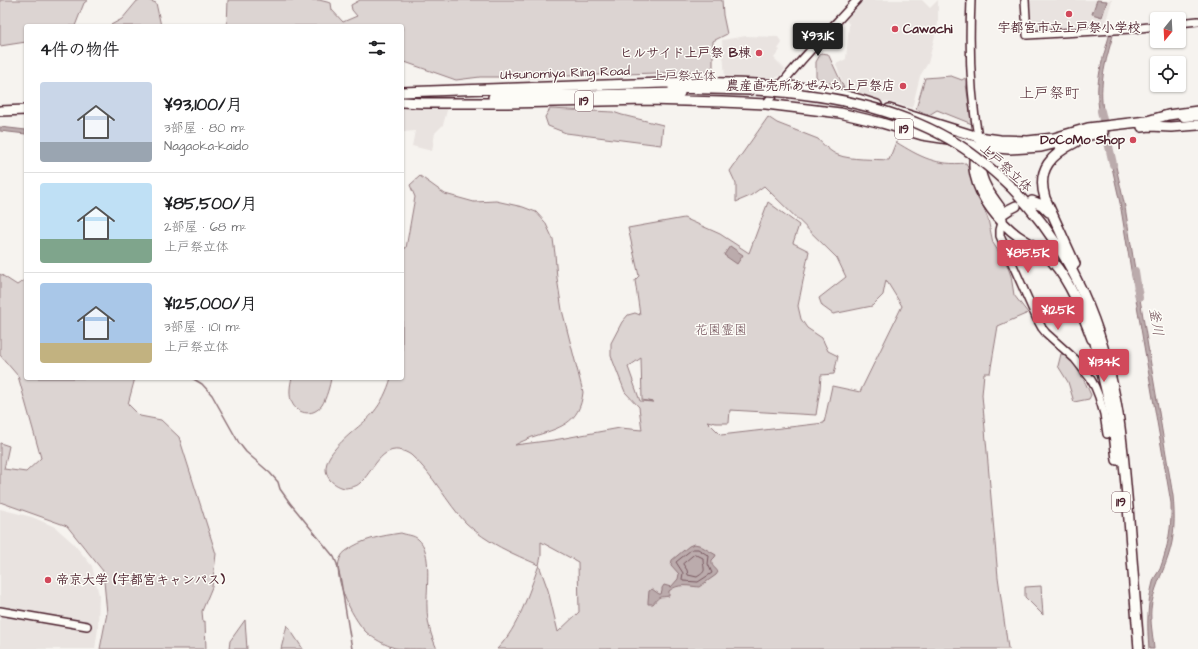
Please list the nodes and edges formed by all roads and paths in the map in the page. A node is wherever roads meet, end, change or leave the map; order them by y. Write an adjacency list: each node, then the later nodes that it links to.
1 (857, 0): 7 (street)
2 (971, 0): 24 (street)
3 (1025, 0): 6 (street)
4 (1198, 21): 5 (street)
5 (1186, 22)
6 (1150, 27)
7 (780, 86): 9 (highway, Utsunomiya Ring Road / 119); 14 (street); 24 (highway, Utsunomiya Ring Road / 119)
8 (756, 92): 10 (highway, 上戸祭立体 / 119); 12 (highway, 上戸祭立体 / 119); 29 (highway, 上戸祭立体 / 119, bridge)
9 (404, 93)
10 (404, 93)
11 (404, 101): 14 (highway, Utsunomiya Ring Road / 119)
12 (404, 101)
13 (24, 104): 15 (highway)
14 (766, 104): 24 (highway, Utsunomiya Ring Road / 119)
15 (0, 105)
16 (24, 110): 17 (highway)
17 (0, 111)
18 (1198, 111): 21 (highway, 119)
19 (1198, 116): 21 (main road, Utsunomiya Ring Road)
20 (1198, 121): 21 (main road, Utsunomiya Ring Road)
21 (1149, 124): 22 (highway, 119); 23 (highway, Utsunomiya Ring Road / 119)
22 (1198, 126)
23 (1099, 130): 24 (highway, Utsunomiya Ring Road / 119); 28 (highway, 119)
24 (979, 143): 27 (highway, 119)
25 (1032, 201): 28 (highway, 119)
26 (1016, 206): 27 (highway)
27 (1003, 218): 29 (highway, 119); 30 (street)
28 (1061, 232): 29 (highway, 119)
29 (1076, 283): 33 (highway, 119); 34 (highway, 119)
30 (1107, 434)
31 (0, 611): 32 (street)
32 (87, 626)
33 (1133, 649)
34 (1139, 649)

